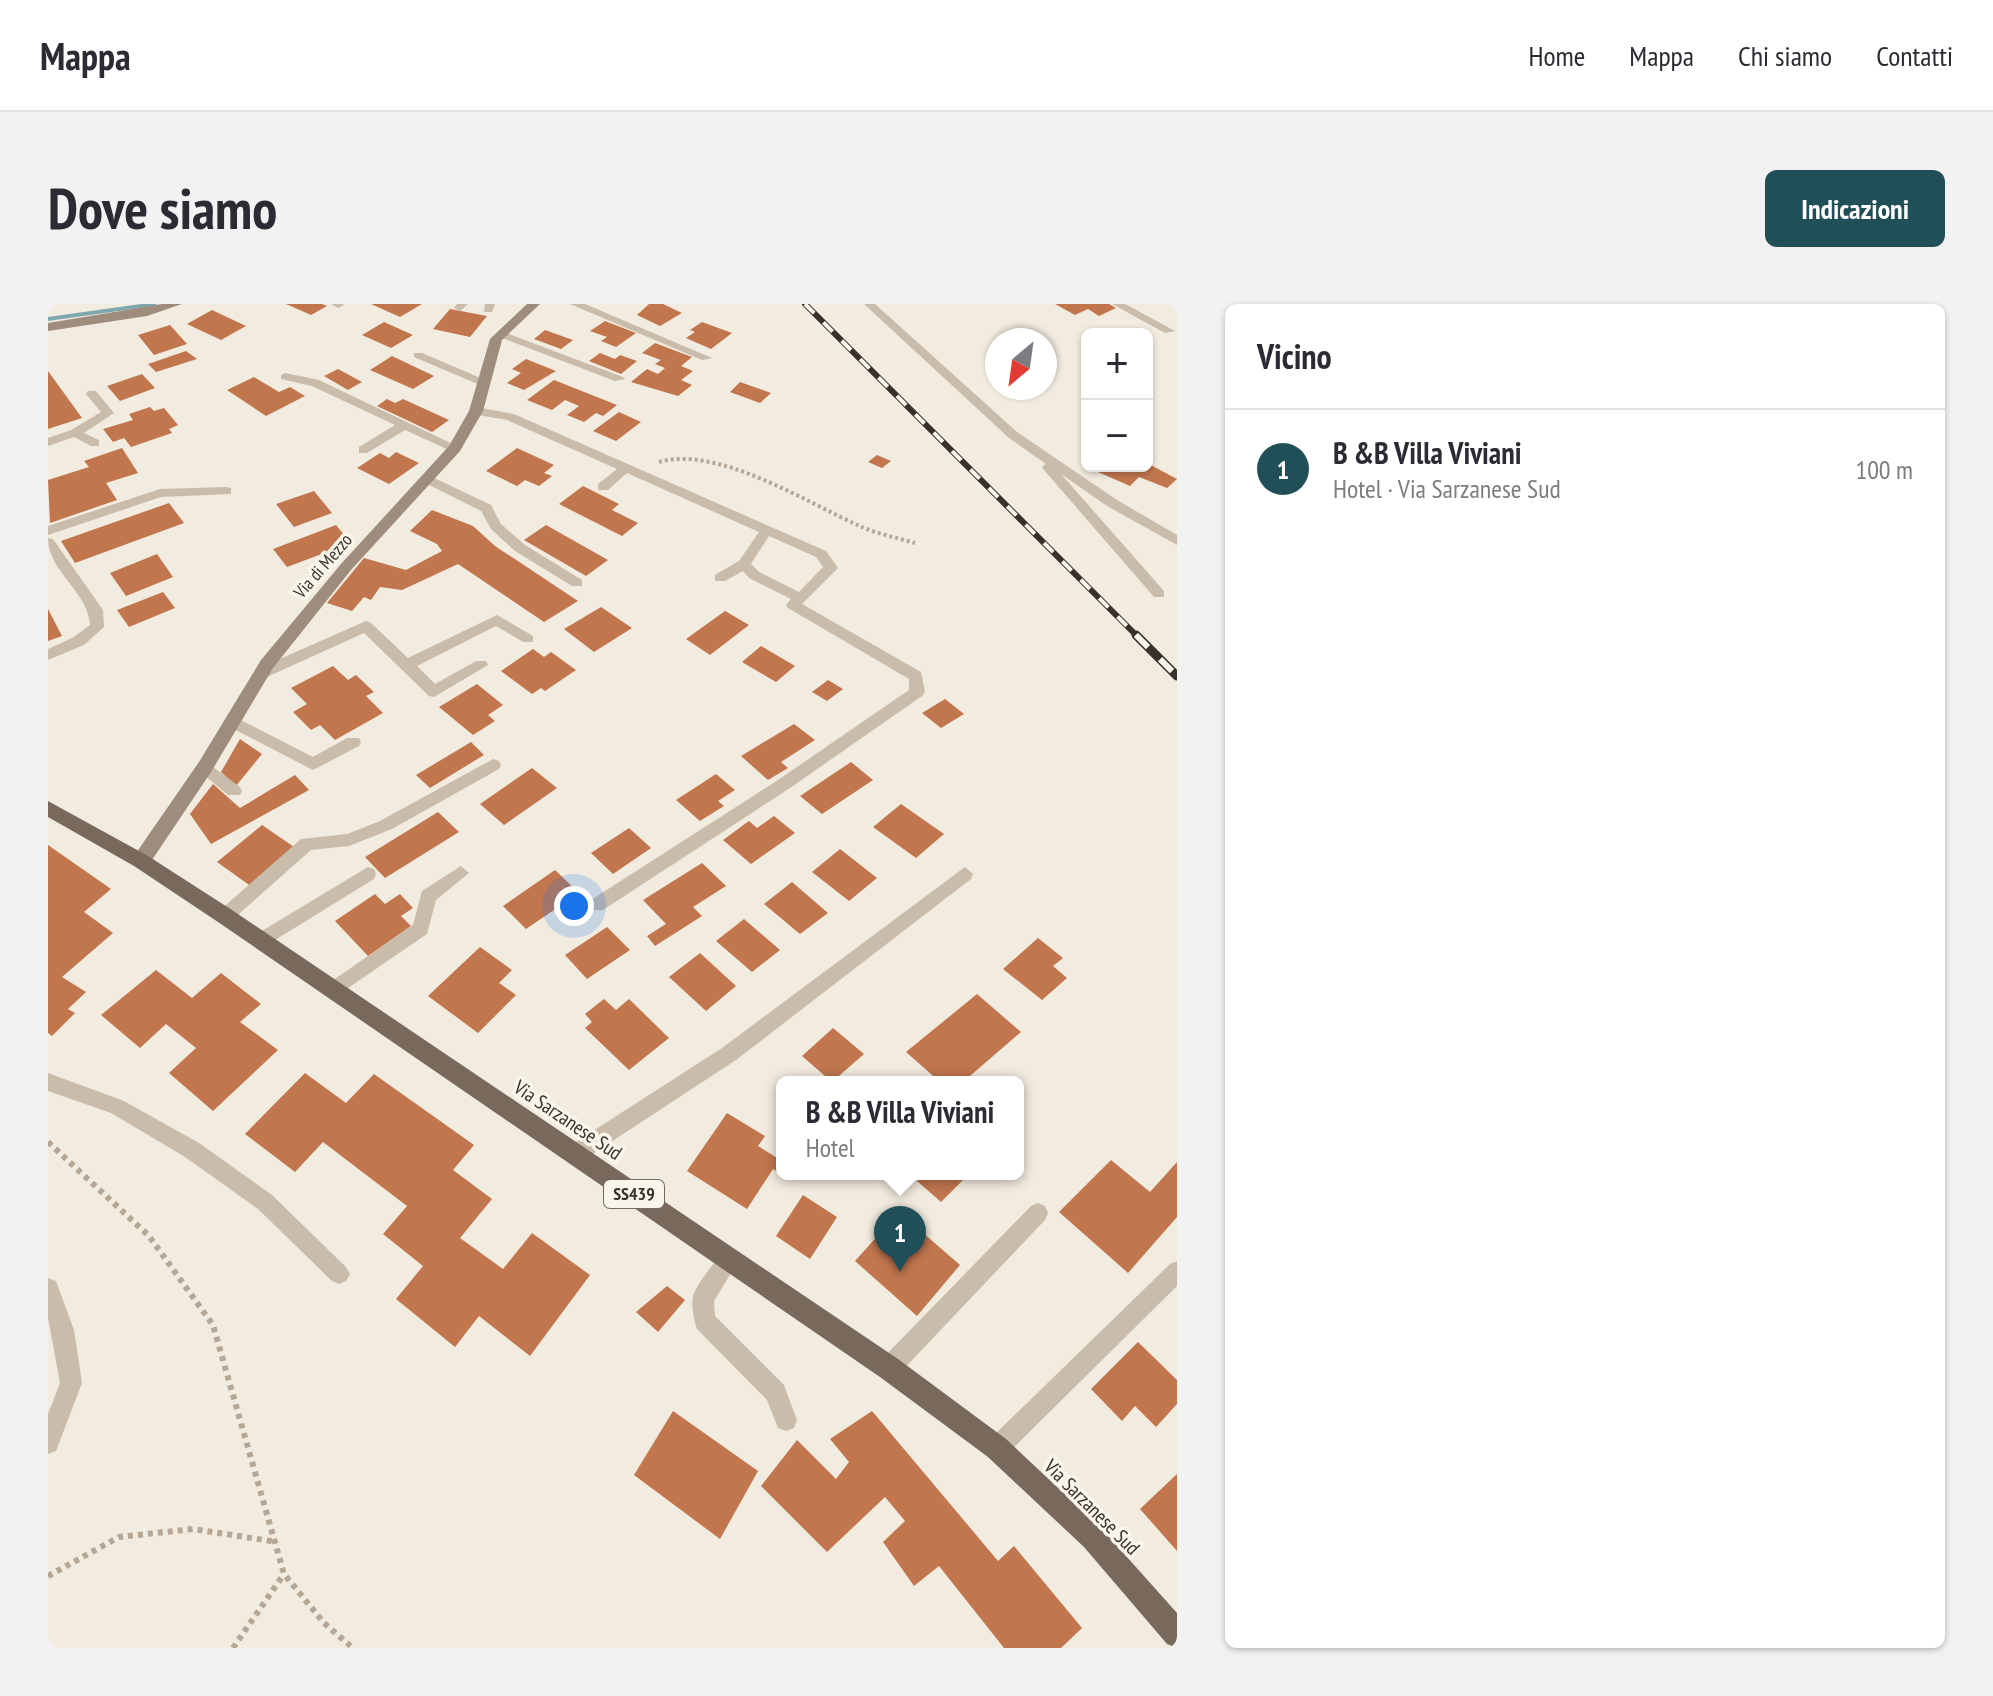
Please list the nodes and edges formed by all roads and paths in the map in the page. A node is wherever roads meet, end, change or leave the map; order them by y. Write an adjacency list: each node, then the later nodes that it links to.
1 (176, 304): 6 (street)
2 (534, 304): 8 (street, Via di Mezzo)
3 (575, 304): 10 (lane)
4 (869, 304): 22 (lane)
5 (1117, 304): 7 (lane)
6 (48, 327)
7 (1169, 331)
8 (501, 334): 12 (lane); 13 (street, Via di Mezzo)
9 (418, 355): 13 (lane)
10 (706, 358)
11 (285, 377): 16 (lane)
12 (619, 379)
13 (484, 382): 15 (street, Via di Mezzo)
14 (92, 394): 17 (lane)
15 (476, 411): 20 (street, Via di Mezzo); 23 (lane)
16 (404, 425): 20 (lane); 21 (lane)
17 (75, 433): 18 (lane); 19 (lane)
18 (48, 442)
19 (95, 443)
20 (455, 448): 25 (street, Via di Mezzo)
21 (363, 450)
22 (1049, 461): 30 (lane); 36 (lane)
23 (626, 468): 24 (lane); 26 (lane)
24 (642, 475): 28 (lane); 32 (path)
25 (428, 479): 35 (lane); 42 (street, Via di Mezzo)
26 (603, 487)
27 (226, 491): 29 (lane)
28 (767, 530): 33 (lane); 37 (lane)
29 (48, 531)
30 (1177, 541)
31 (48, 542): 39 (lane)
32 (915, 543)
33 (744, 564): 34 (lane); 37 (lane)
34 (720, 578)
35 (577, 583)
36 (1159, 594)
37 (800, 598): 53 (lane)
38 (528, 639): 40 (lane)
39 (48, 655)
40 (407, 665): 41 (lane); 42 (lane)
41 (481, 665)
42 (262, 673): 43 (street, Via di Mezzo)
43 (231, 721): 44 (lane); 46 (street, Via di Mezzo)
44 (353, 742)
45 (493, 765): 54 (lane)
46 (205, 767): 47 (lane); 49 (street, Via di Mezzo)
47 (234, 791)
48 (48, 808): 49 (main road, Via Sarzanese Sud / SS439)
49 (141, 861): 54 (main road, Via Sarzanese Sud / SS439)
50 (461, 873): 56 (lane)
51 (368, 874): 55 (lane)
52 (965, 874): 59 (lane)
53 (597, 905)
54 (225, 916): 55 (main road, Via Sarzanese Sud / SS439)
55 (261, 940): 56 (main road, Via Sarzanese Sud / SS439)
56 (332, 990): 59 (main road, Via Sarzanese Sud / SS439)
57 (48, 1082): 63 (lane)
58 (48, 1142): 69 (path)
59 (575, 1154): 61 (main road, Via Sarzanese Sud / SS439)
60 (1038, 1213): 65 (lane)
61 (729, 1260): 65 (main road, Via Sarzanese Sud / SS439); 66 (lane)
62 (1177, 1271): 68 (lane)
63 (339, 1274)
64 (48, 1289): 67 (lane)
65 (889, 1368): 68 (main road, Via Sarzanese Sud / SS439)
66 (786, 1420)
67 (48, 1443)
68 (997, 1448): 72 (main road, Via Sarzanese Sud / SS439)
69 (277, 1542): 70 (path); 71 (path)
70 (284, 1574): 73 (path); 74 (path)
71 (48, 1576)
72 (1177, 1634)
73 (233, 1648)
74 (353, 1648)

